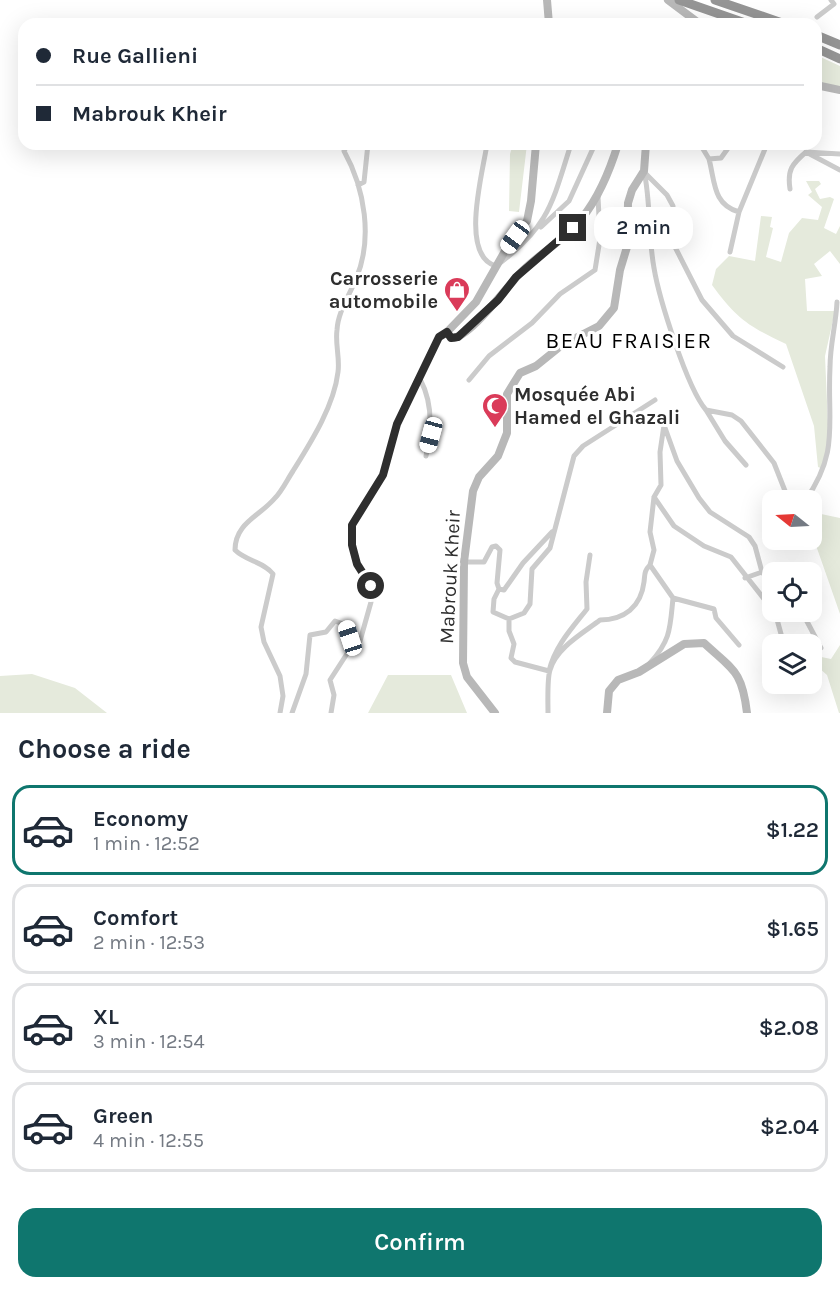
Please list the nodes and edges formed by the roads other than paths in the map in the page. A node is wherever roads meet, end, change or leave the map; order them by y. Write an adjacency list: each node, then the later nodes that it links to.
1 (547, 0): 7 (street)
2 (668, 0): 8 (street)
3 (679, 0): 9 (highway)
4 (715, 0): 10 (highway)
5 (831, 0): 6 (street)
6 (817, 17)
7 (548, 18)
8 (692, 18)
9 (731, 18)
10 (768, 18)
11 (822, 38): 12 (highway)
12 (840, 45)
13 (822, 51): 14 (highway)
14 (840, 59)
15 (822, 86): 16 (street)
16 (840, 90)
17 (345, 150): 33 (street)
18 (367, 150): 33 (street)
19 (486, 150): 39 (street)
20 (535, 150): 39 (street)
21 (569, 150): 37 (street)
22 (592, 150): 37 (street)
23 (616, 150): 35 (street)
24 (646, 150): 32 (street, Mabrouk Kheir)
25 (704, 150): 30 (street)
26 (727, 150): 30 (street)
27 (765, 150): 36 (street)
28 (806, 152): 29 (street); 31 (street); 34 (street)
29 (840, 154)
30 (709, 159): 36 (street)
31 (840, 170)
32 (644, 171): 42 (street); 46 (street); 54 (street, Mabrouk Kheir)
33 (358, 185): 66 (street)
34 (790, 189)
35 (598, 194): 41 (street); 44 (street)
36 (739, 212): 38 (street)
37 (539, 228): 39 (street)
38 (730, 252)
39 (496, 266): 41 (street)
40 (837, 302): 50 (street)
41 (447, 332): 43 (street)
42 (783, 367)
43 (420, 379): 47 (street); 63 (street)
44 (469, 380)
45 (655, 399): 52 (street)
46 (706, 410): 48 (street); 49 (street)
47 (426, 456)
48 (746, 465)
49 (785, 490)
50 (813, 490)
51 (654, 497): 55 (street); 56 (street); 57 (street)
52 (553, 531): 58 (street); 61 (street)
53 (590, 555): 64 (street)
54 (464, 562): 58 (street); 69 (street, Mabrouk Kheir)
55 (651, 565): 60 (street); 64 (street)
56 (762, 572): 57 (street)
57 (745, 578): 59 (street)
58 (502, 590): 61 (street)
59 (762, 597)
60 (673, 598): 62 (street); 65 (street)
61 (509, 619): 64 (street)
62 (740, 645)
63 (352, 646): 67 (street); 68 (street)
64 (549, 671): 70 (street)
65 (642, 671): 71 (street); 72 (street)
66 (280, 713)
67 (292, 713)
68 (331, 713)
69 (495, 713)
70 (548, 713)
71 (607, 713)
72 (747, 713)

